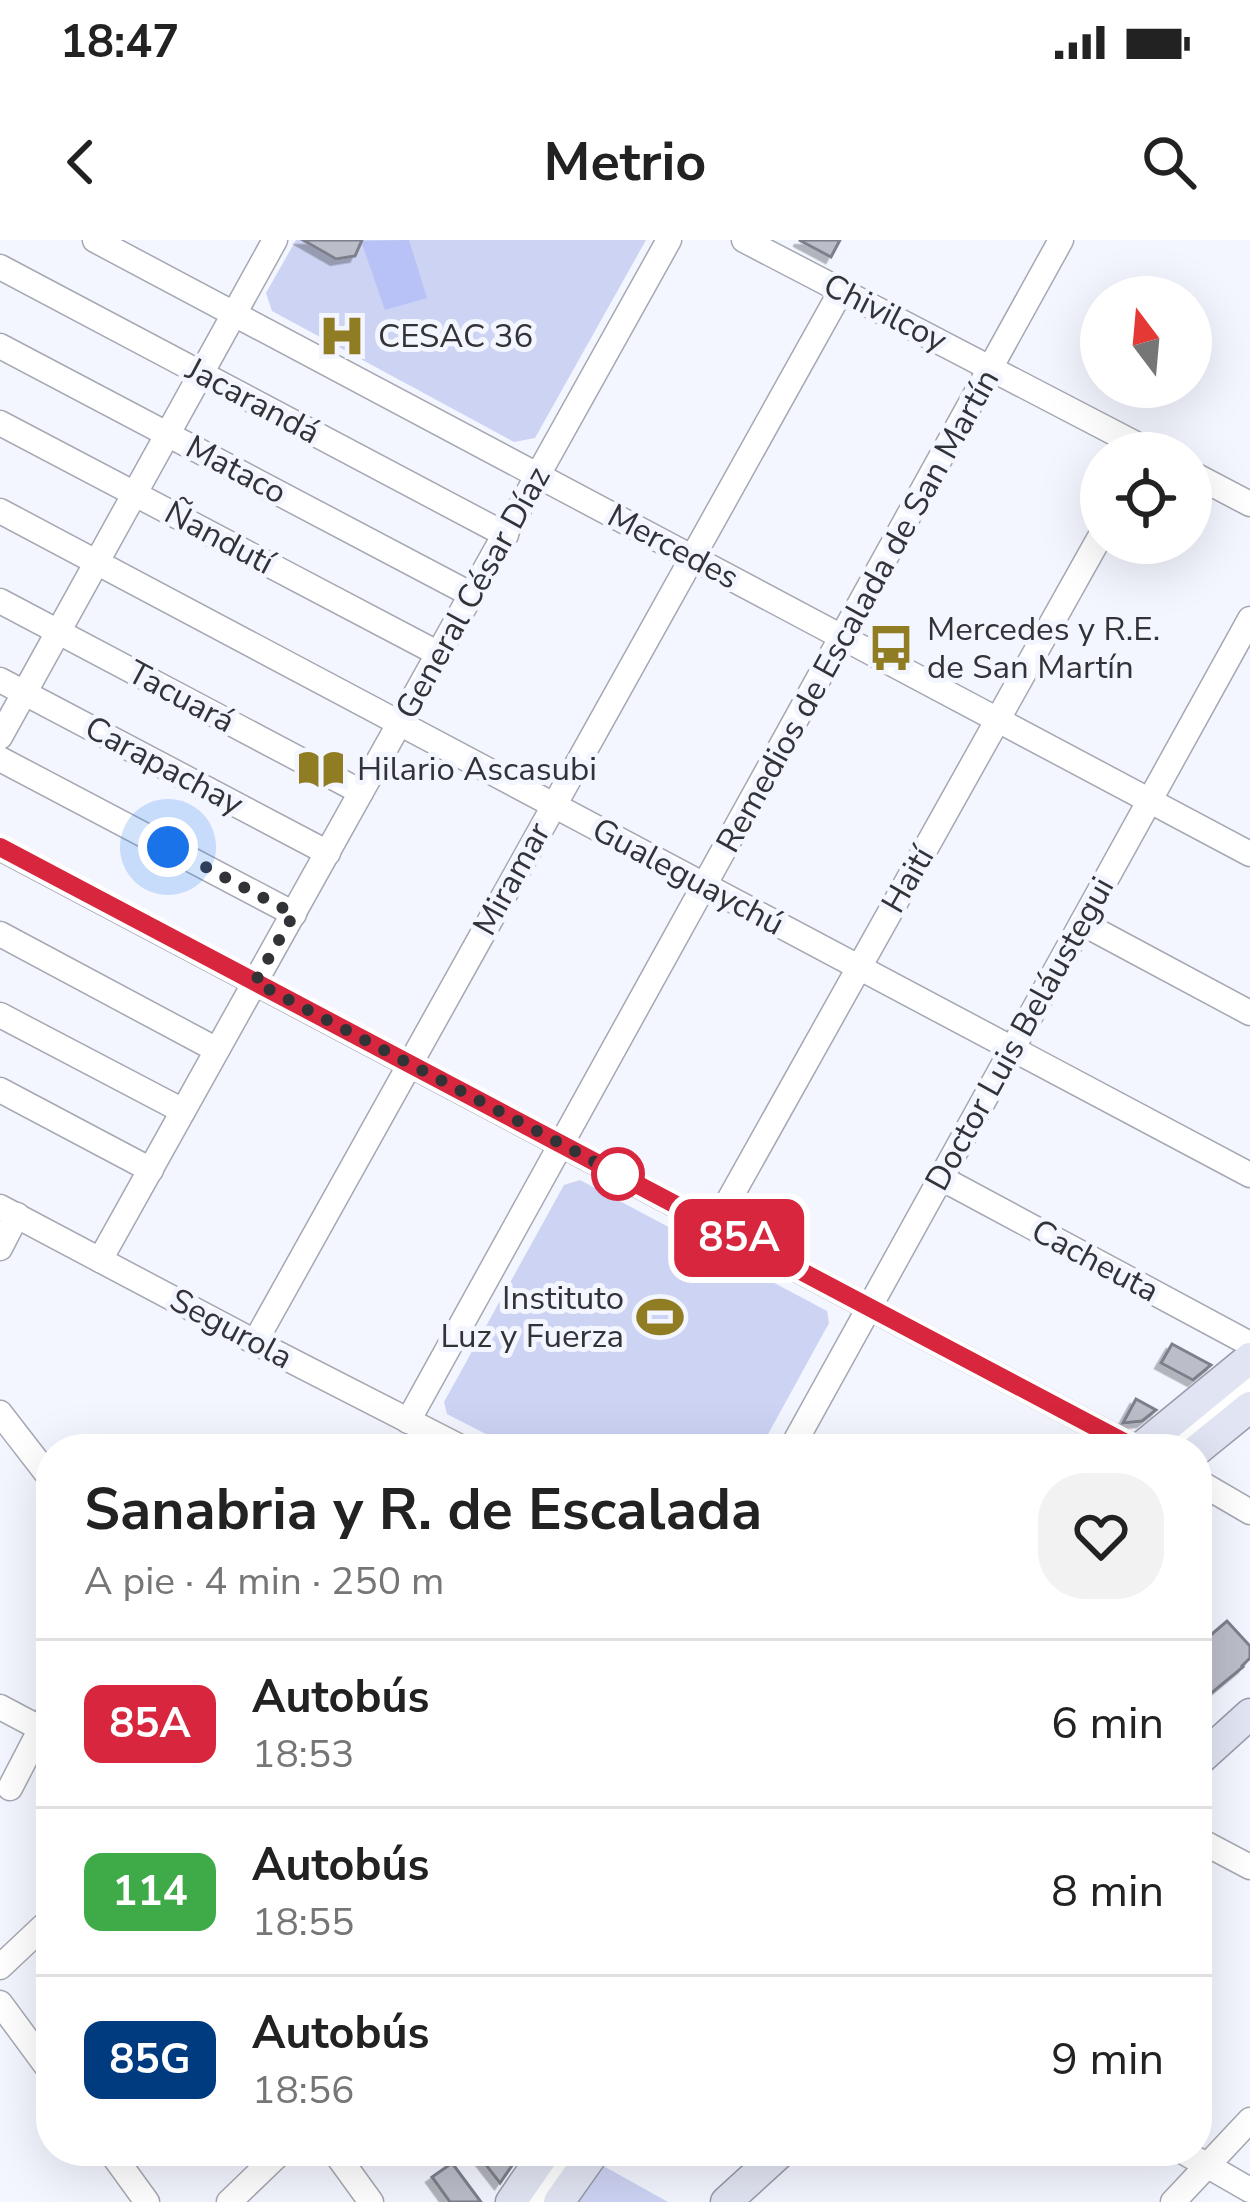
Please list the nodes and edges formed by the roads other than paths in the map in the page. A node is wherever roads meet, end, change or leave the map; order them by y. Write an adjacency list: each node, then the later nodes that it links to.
1 (95, 240): 8 (street, Mercedes)
2 (275, 240): 8 (street)
3 (669, 240): 15 (street, General César Díaz)
4 (744, 240): 7 (street, Chivilcoy)
5 (1061, 240): 10 (street, Remedios de Escalada de San Martín)
6 (0, 267): 11 (street, Jacarandá)
7 (841, 291): 10 (street, Chivilcoy); 21 (street, Miramar)
8 (234, 315): 11 (street); 15 (street, Mercedes)
9 (0, 346): 14 (street, Mataco)
10 (991, 368): 13 (street, Chivilcoy); 28 (street, Remedios de Escalada de San Martín)
11 (202, 374): 14 (street); 20 (street, Jacarandá)
12 (0, 423): 17 (street, Ñandutí)
13 (1111, 432)
14 (167, 434): 17 (street); 24 (street, Mataco)
15 (539, 475): 20 (street, General César Díaz); 21 (street, Mercedes)
16 (1212, 484): 18 (street)
17 (134, 494): 22 (street); 29 (street, Ñandutí)
18 (1250, 504)
19 (0, 511): 22 (street, Gualeguaychú)
20 (506, 535): 24 (street, General César Díaz)
21 (692, 557): 28 (street, Mercedes); 40 (street, Miramar)
22 (96, 561): 27 (street); 35 (street, Gualeguaychú)
23 (1085, 564): 34 (street, Haití)
24 (472, 595): 29 (street, General César Díaz)
25 (0, 601): 27 (street, Tacuará)
26 (1250, 619): 30 (street, Doctor Luis Beláustegui)
27 (58, 631): 33 (street); 38 (street, Tacuará)
28 (842, 638): 34 (street, Mercedes); 44 (street, Remedios de Escalada de San Martín)
29 (439, 654): 35 (street, General César Díaz)
30 (1225, 664): 31 (street); 39 (street, Doctor Luis Beláustegui)
31 (1250, 678)
32 (0, 680): 33 (street, Carapachay)
33 (24, 692): 36 (street); 42 (street, Carapachay)
34 (998, 722): 39 (street, Mercedes); 48 (street, Haití)
35 (400, 724): 38 (street, General César Díaz); 40 (street, Gualeguaychú)
36 (0, 737)
37 (0, 759): 45 (street)
38 (362, 793): 42 (street, General César Díaz)
39 (1149, 801): 43 (street, Mercedes); 46 (street, Doctor Luis Beláustegui)
40 (553, 806): 44 (street, Gualeguaychú); 54 (street, Miramar)
41 (0, 848): 49 (street)
42 (328, 853): 45 (street, General César Díaz)
43 (1250, 854)
44 (706, 886): 48 (street, Gualeguaychú); 57 (street, Remedios de Escalada de San Martín)
45 (294, 914): 49 (street, General César Díaz)
46 (1082, 923): 50 (street); 52 (street, Doctor Luis Beláustegui)
47 (0, 934): 53 (street)
48 (858, 967): 52 (street, Gualeguaychú); 62 (street, Haití)
49 (255, 982): 53 (street, General César Díaz); 54 (street)
50 (1250, 1013)
51 (0, 1015): 56 (street)
52 (1012, 1048): 59 (street, Gualeguaychú); 60 (street, Doctor Luis Beláustegui)
53 (217, 1050): 56 (street, General César Díaz)
54 (408, 1065): 57 (street); 66 (street, Miramar)
55 (0, 1090): 58 (street)
56 (183, 1112): 58 (street, General César Díaz)
57 (562, 1144): 62 (street); 72 (street, Remedios de Escalada de San Martín)
58 (151, 1170): 64 (street, General César Díaz)
59 (1250, 1174)
60 (941, 1178): 65 (street, Doctor Luis Beláustegui); 67 (street, Cacheuta)
61 (8, 1211): 63 (street); 64 (street, Segurola)
62 (715, 1225): 65 (street)
63 (0, 1248)
64 (100, 1259): 66 (street, Segurola)
65 (869, 1307): 74 (street, Doctor Luis Beláustegui); 75 (street)
66 (255, 1342): 72 (street, Segurola)
67 (1250, 1344)
68 (1250, 1358): 76 (main road)
69 (1250, 1382): 77 (street)
70 (1250, 1407): 78 (main road)
71 (0, 1413): 79 (street)
72 (408, 1421): 73 (street, Segurola)
73 (434, 1434)
74 (799, 1434)
75 (1110, 1434)
76 (1156, 1434)
77 (1186, 1434)
78 (1212, 1438)
79 (36, 1460)
80 (1212, 1490): 81 (street)
81 (1250, 1512)
82 (0, 1707): 84 (street)
83 (1250, 1714): 86 (main road)
84 (36, 1720)
85 (36, 1744): 87 (street)
86 (1212, 1748)
87 (10, 1788)
88 (1212, 1847): 89 (street)
89 (1250, 1867)
90 (36, 1933): 91 (street)
91 (0, 1967)
92 (0, 2003): 93 (street)
93 (36, 2052)
94 (1250, 2120): 95 (street)
95 (1212, 2160)
96 (121, 2166): 106 (street)
97 (266, 2166): 107 (street)
98 (345, 2166): 108 (street)
99 (536, 2166): 109 (main road)
100 (560, 2166): 110 (street)
101 (584, 2166): 111 (main road)
102 (766, 2166): 112 (main road)
103 (1206, 2166): 113 (street)
104 (1209, 2166): 105 (street)
105 (1250, 2189)
106 (148, 2202)
107 (229, 2202)
108 (371, 2202)
109 (511, 2202)
110 (535, 2202)
111 (559, 2202)
112 (726, 2202)
113 (1173, 2202)

